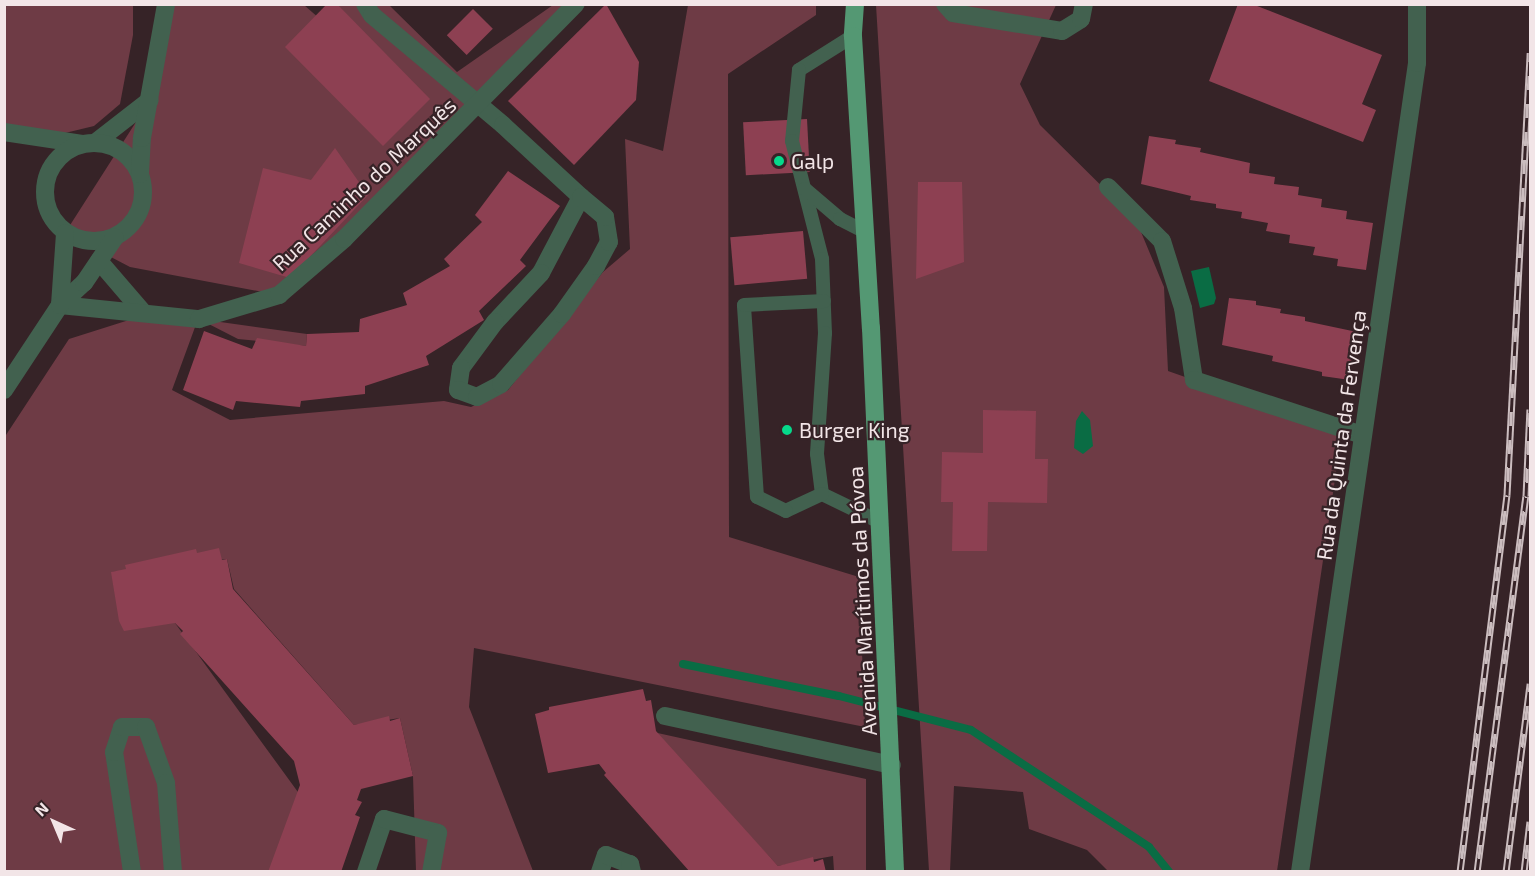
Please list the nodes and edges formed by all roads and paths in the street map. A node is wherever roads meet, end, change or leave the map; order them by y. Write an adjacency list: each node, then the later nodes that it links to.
1 (166, 4): 9 (street)
2 (365, 4): 10 (street)
3 (576, 4): 10 (street, Rua Caminho do Marquês)
4 (855, 4): 8 (main road, Avenida Marítimos da Póvoa)
5 (945, 4): 6 (street)
6 (1084, 4)
7 (1417, 4): 25 (street, Rua da Quinta da Fervença)
8 (853, 36): 15 (lane); 17 (main road, Avenida Marítimos da Póvoa)
9 (150, 100): 12 (street); 13 (street)
10 (478, 107): 16 (street); 23 (street, Rua Caminho do Marquês)
11 (4, 132): 12 (street)
12 (89, 143): 13 (street); 18 (street)
13 (140, 174): 19 (street)
14 (1108, 188): 25 (street)
15 (805, 189): 17 (lane); 21 (lane)
16 (581, 197): 16 (street)
17 (865, 232): 27 (main road, Avenida Marítimos da Póvoa)
18 (65, 233): 19 (street); 22 (street)
19 (115, 237): 20 (street)
20 (99, 261): 22 (street); 23 (street)
21 (824, 301): 26 (lane); 26 (lane)
22 (60, 305): 23 (street, Rua Caminho do Marquês); 24 (street)
23 (142, 311)
24 (4, 390)
25 (1362, 435): 37 (street, Rua da Quinta da Fervença)
26 (822, 494): 27 (lane)
27 (880, 522): 29 (main road, Avenida Marítimos da Póvoa)
28 (665, 716): 29 (street)
29 (892, 765): 36 (main road, Avenida Marítimos da Póvoa)
30 (132, 872): 31 (street)
31 (173, 872)
32 (366, 872): 33 (street)
33 (430, 872)
34 (600, 872): 35 (street)
35 (632, 872)
36 (895, 872)
37 (1300, 872)

